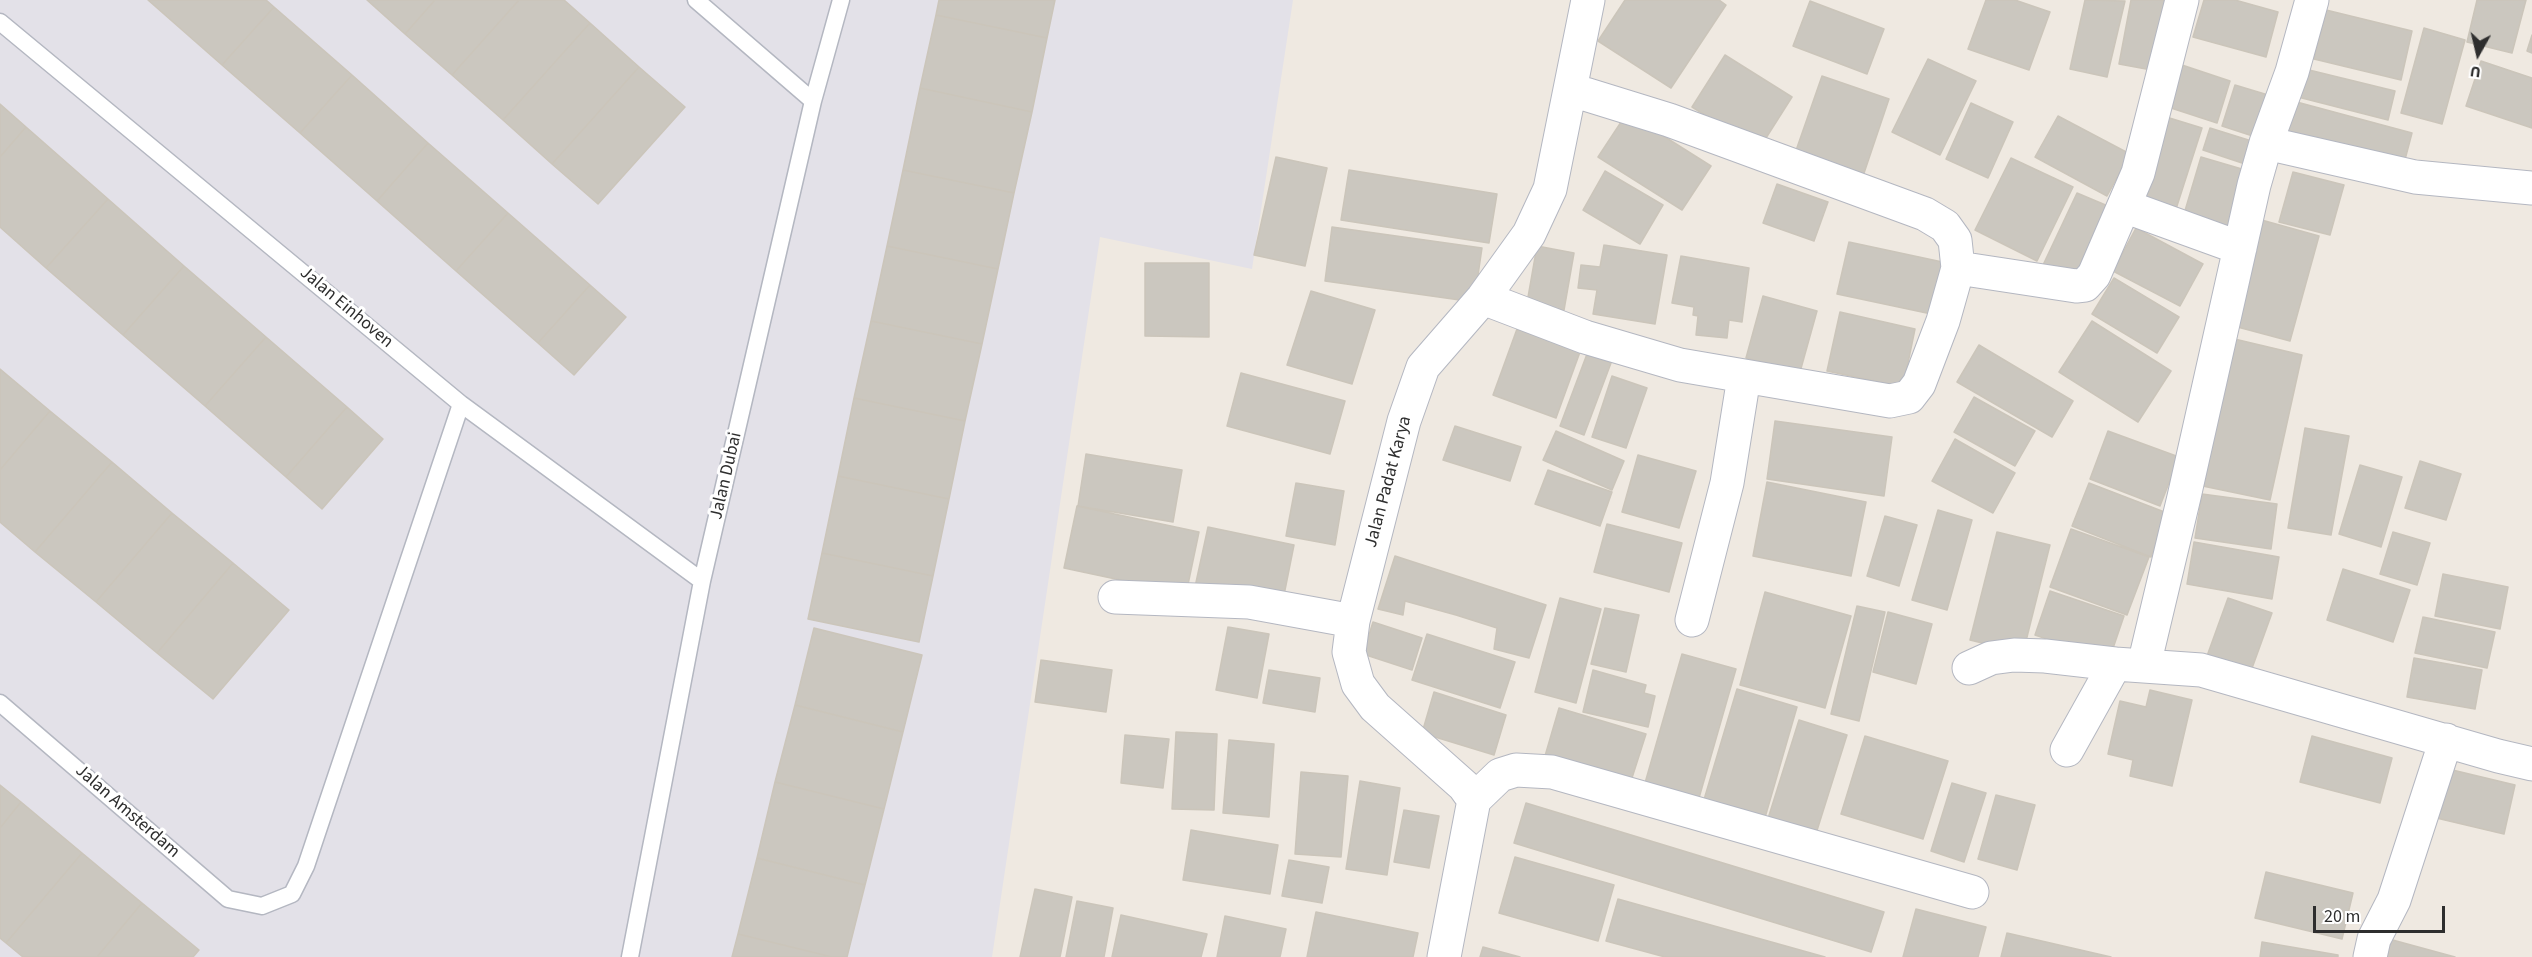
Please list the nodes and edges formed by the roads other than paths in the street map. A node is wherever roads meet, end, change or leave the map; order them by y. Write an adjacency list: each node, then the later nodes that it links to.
1 (696, 0): 8 (lane)
2 (842, 0): 8 (lane, Jalan Dubai)
3 (1588, 0): 7 (street, Jalan Padat Karya)
4 (2182, 0): 11 (street)
5 (2312, 0): 9 (street)
6 (0, 22): 16 (lane, Jalan Einhoven)
7 (1572, 90): 13 (street); 14 (street, Jalan Padat Karya)
8 (813, 101): 17 (lane, Jalan Dubai)
9 (2266, 143): 10 (street); 12 (street)
10 (2532, 188)
11 (2124, 206): 12 (street); 13 (street)
12 (2240, 248): 21 (street)
13 (1958, 268): 15 (street)
14 (1483, 298): 15 (street); 20 (street, Jalan Padat Karya)
15 (1744, 377): 19 (street)
16 (461, 404): 17 (lane, Jalan Einhoven); 23 (lane, Jalan Amsterdam)
17 (702, 580): 29 (lane, Jalan Dubai)
18 (1115, 597): 20 (street)
19 (1692, 620)
20 (1353, 621): 27 (street, Jalan Padat Karya)
21 (2129, 665): 22 (street); 24 (street); 25 (street)
22 (1969, 668)
23 (0, 703)
24 (2446, 740): 26 (street); 31 (street)
25 (2067, 750)
26 (2532, 764)
27 (1474, 800): 28 (street); 30 (street)
28 (1972, 892)
29 (630, 957)
30 (1444, 957)
31 (2370, 957)

